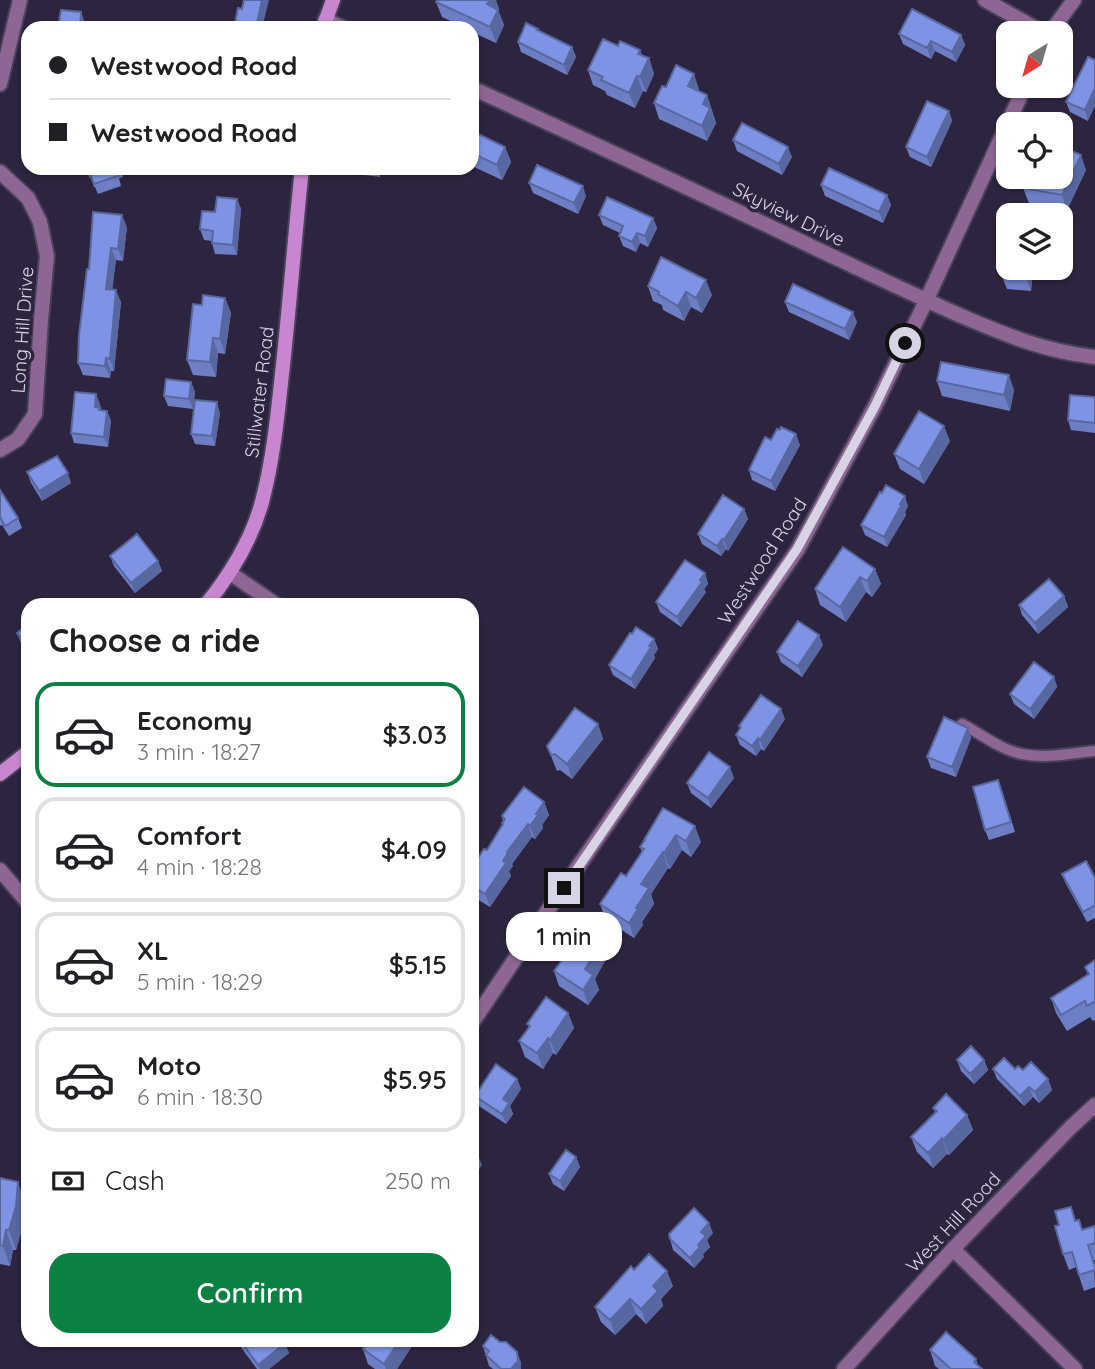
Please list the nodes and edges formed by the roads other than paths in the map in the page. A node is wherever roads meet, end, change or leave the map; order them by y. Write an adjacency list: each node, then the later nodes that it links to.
1 (20, 0): 8 (street)
2 (332, 0): 5 (main road)
3 (985, 0): 6 (street)
4 (1074, 0): 7 (street)
5 (325, 21)
6 (1023, 21)
7 (1059, 21)
8 (0, 84)
9 (479, 91): 13 (street, Skyview Drive)
10 (1019, 98): 13 (street, Westwood Road)
11 (0, 172): 15 (street, Long Hill Drive)
12 (301, 175): 16 (main road, Stillwater Road)
13 (926, 301): 14 (street, Skyview Drive); 25 (street, Westwood Road)
14 (1095, 357)
15 (0, 450)
16 (230, 573): 17 (main road, Stillwater Road); 18 (street)
17 (211, 598)
18 (266, 598)
19 (962, 724): 20 (lane)
20 (1095, 751)
21 (21, 758): 22 (main road)
22 (0, 774)
23 (0, 870): 24 (street)
24 (21, 895)
25 (479, 1013)
26 (1095, 1105): 27 (street, West Hill Road)
27 (953, 1249): 28 (street, West Hill Road); 29 (street)
28 (844, 1369)
29 (1075, 1369)

